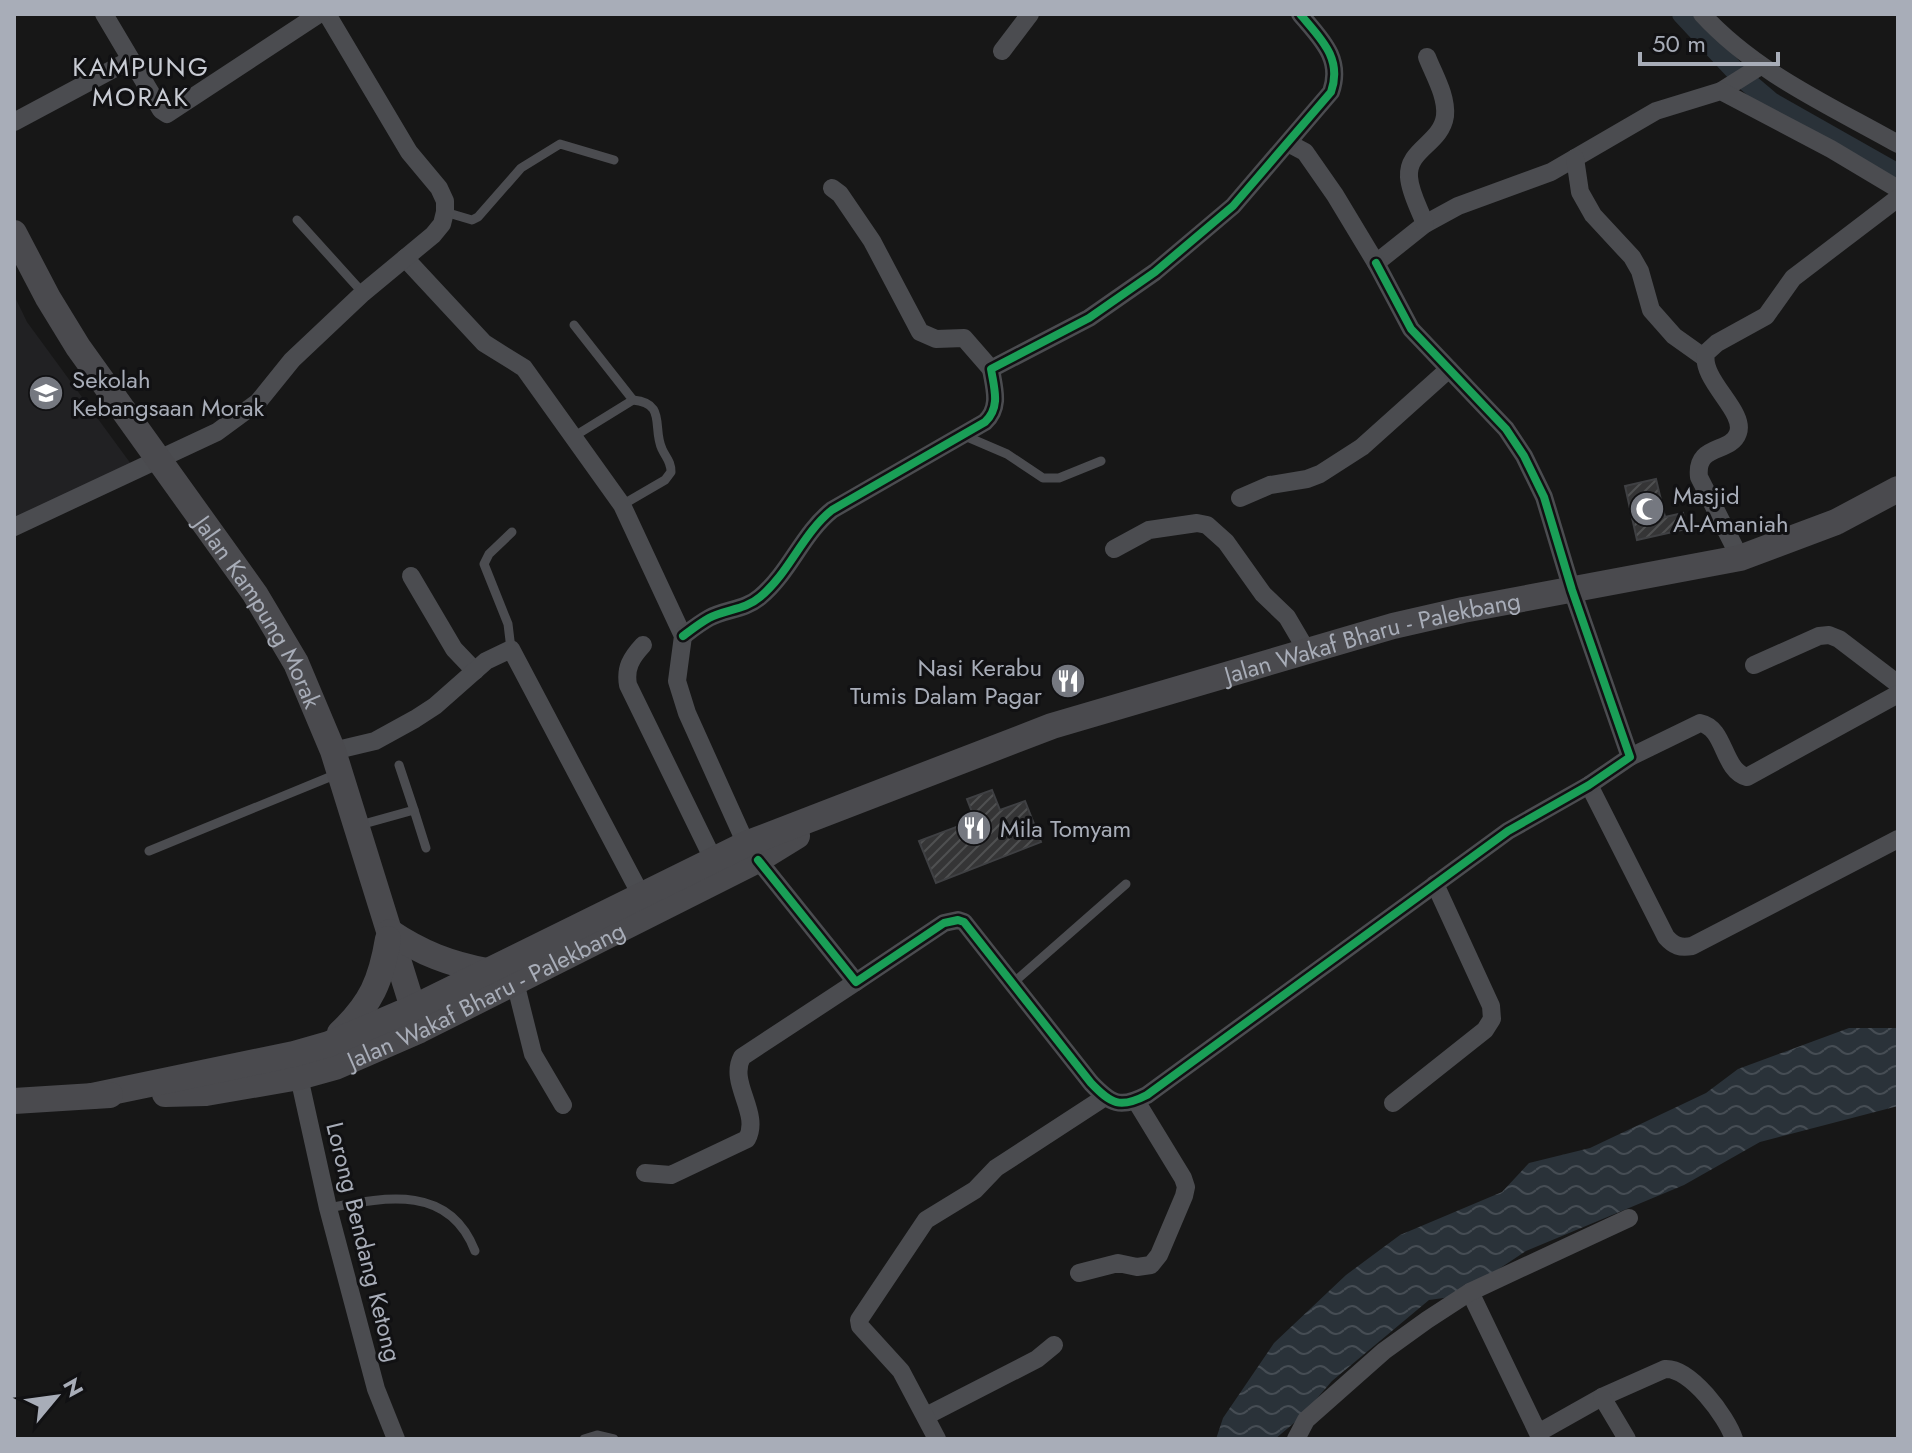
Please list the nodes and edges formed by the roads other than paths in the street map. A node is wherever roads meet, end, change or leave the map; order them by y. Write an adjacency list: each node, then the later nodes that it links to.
1 (104, 14): 9 (street)
2 (319, 14): 9 (street)
3 (327, 14): 20 (street)
4 (1030, 14): 7 (street)
5 (1300, 14): 13 (street)
6 (1702, 14): 10 (street)
7 (1002, 51)
8 (1427, 57): 22 (street)
9 (130, 60): 12 (street)
10 (1755, 70): 11 (street); 14 (street)
11 (1721, 91): 15 (street); 18 (street)
12 (14, 122)
13 (1288, 143): 25 (street); 29 (street)
14 (1898, 144)
15 (1575, 158): 22 (street); 28 (street)
16 (614, 160): 20 (lane)
17 (832, 188): 29 (street)
18 (1898, 189)
19 (1898, 198): 28 (street)
20 (445, 212): 24 (street)
21 (297, 220): 26 (lane)
22 (1425, 224): 25 (street)
23 (14, 233): 34 (main road, Jalan Kampung Morak)
24 (405, 258): 26 (street); 33 (street)
25 (1376, 263): 30 (street)
26 (363, 293): 34 (street)
27 (574, 325): 31 (lane)
28 (1705, 358): 42 (street)
29 (991, 369): 32 (street)
30 (1449, 369): 37 (street); 44 (street)
31 (633, 400): 33 (lane); 38 (lane)
32 (962, 434): 35 (lane); 45 (street)
33 (573, 437): 38 (street)
34 (158, 459): 39 (street); 54 (main road, Jalan Kampung Morak)
35 (1101, 461)
36 (1898, 489): 42 (main road, Jalan Wakaf Bharu - Palekbang)
37 (1240, 498)
38 (622, 505): 45 (street)
39 (14, 527)
40 (512, 532): 47 (lane)
41 (1114, 549): 48 (street)
42 (1740, 558): 44 (main road, Jalan Wakaf Bharu - Palekbang)
43 (411, 576): 50 (street)
44 (1572, 590): 48 (main road, Jalan Wakaf Bharu - Palekbang); 53 (street)
45 (683, 636): 62 (street)
46 (643, 645): 63 (street)
47 (511, 649): 50 (street); 66 (street)
48 (1307, 651): 62 (main road, Jalan Wakaf Bharu - Palekbang)
49 (1754, 665): 51 (street)
50 (475, 671): 54 (street)
51 (1898, 684)
52 (1898, 694): 53 (street)
53 (1630, 757): 56 (street)
54 (336, 762): 58 (main road, Jalan Kampung Morak); 61 (lane)
55 (399, 765): 57 (lane)
56 (1589, 785): 59 (street); 65 (street)
57 (414, 810): 58 (lane); 60 (lane)
58 (357, 825): 67 (main road, Jalan Kampung Morak)
59 (1898, 839)
60 (426, 848)
61 (149, 851)
62 (752, 852): 63 (main road, Jalan Wakaf Bharu - Palekbang); 69 (main road, Jalan Wakaf Bharu - Palekbang); 70 (street)
63 (713, 859): 66 (main road, Jalan Wakaf Bharu - Palekbang)
64 (1126, 884): 71 (lane)
65 (1435, 884): 77 (street); 78 (street)
66 (641, 895): 68 (main road, Jalan Wakaf Bharu - Palekbang)
67 (390, 932): 68 (main road); 72 (main road, Jalan Kampung Morak); 73 (main road)
68 (487, 971): 72 (main road, Jalan Wakaf Bharu - Palekbang)
69 (515, 982): 72 (main road, Jalan Wakaf Bharu - Palekbang); 79 (street)
70 (856, 982): 71 (street); 80 (street)
71 (1013, 983): 75 (street)
72 (416, 1019): 73 (main road, Jalan Wakaf Bharu - Palekbang); 74 (main road, Jalan Wakaf Bharu - Palekbang)
73 (329, 1044): 74 (main road, Jalan Wakaf Bharu - Palekbang)
74 (297, 1065): 76 (main road, Jalan Wakaf Bharu - Palekbang); 81 (street, Lorong Bendang Ketong)
75 (1105, 1097): 77 (street); 88 (street)
76 (14, 1101)
77 (1136, 1101): 84 (street)
78 (1393, 1103)
79 (563, 1105)
80 (645, 1173)
81 (328, 1208): 83 (lane); 90 (street, Lorong Bendang Ketong)
82 (1629, 1218): 85 (street)
83 (475, 1251)
84 (1079, 1273)
85 (1470, 1292): 89 (street); 94 (street)
86 (1054, 1345): 88 (street)
87 (1602, 1397): 89 (street); 95 (street); 96 (street)
88 (926, 1416): 93 (street)
89 (1540, 1436)
90 (396, 1439)
91 (584, 1439): 92 (lane)
92 (614, 1439)
93 (937, 1439)
94 (1296, 1439)
95 (1627, 1439)
96 (1734, 1439)

